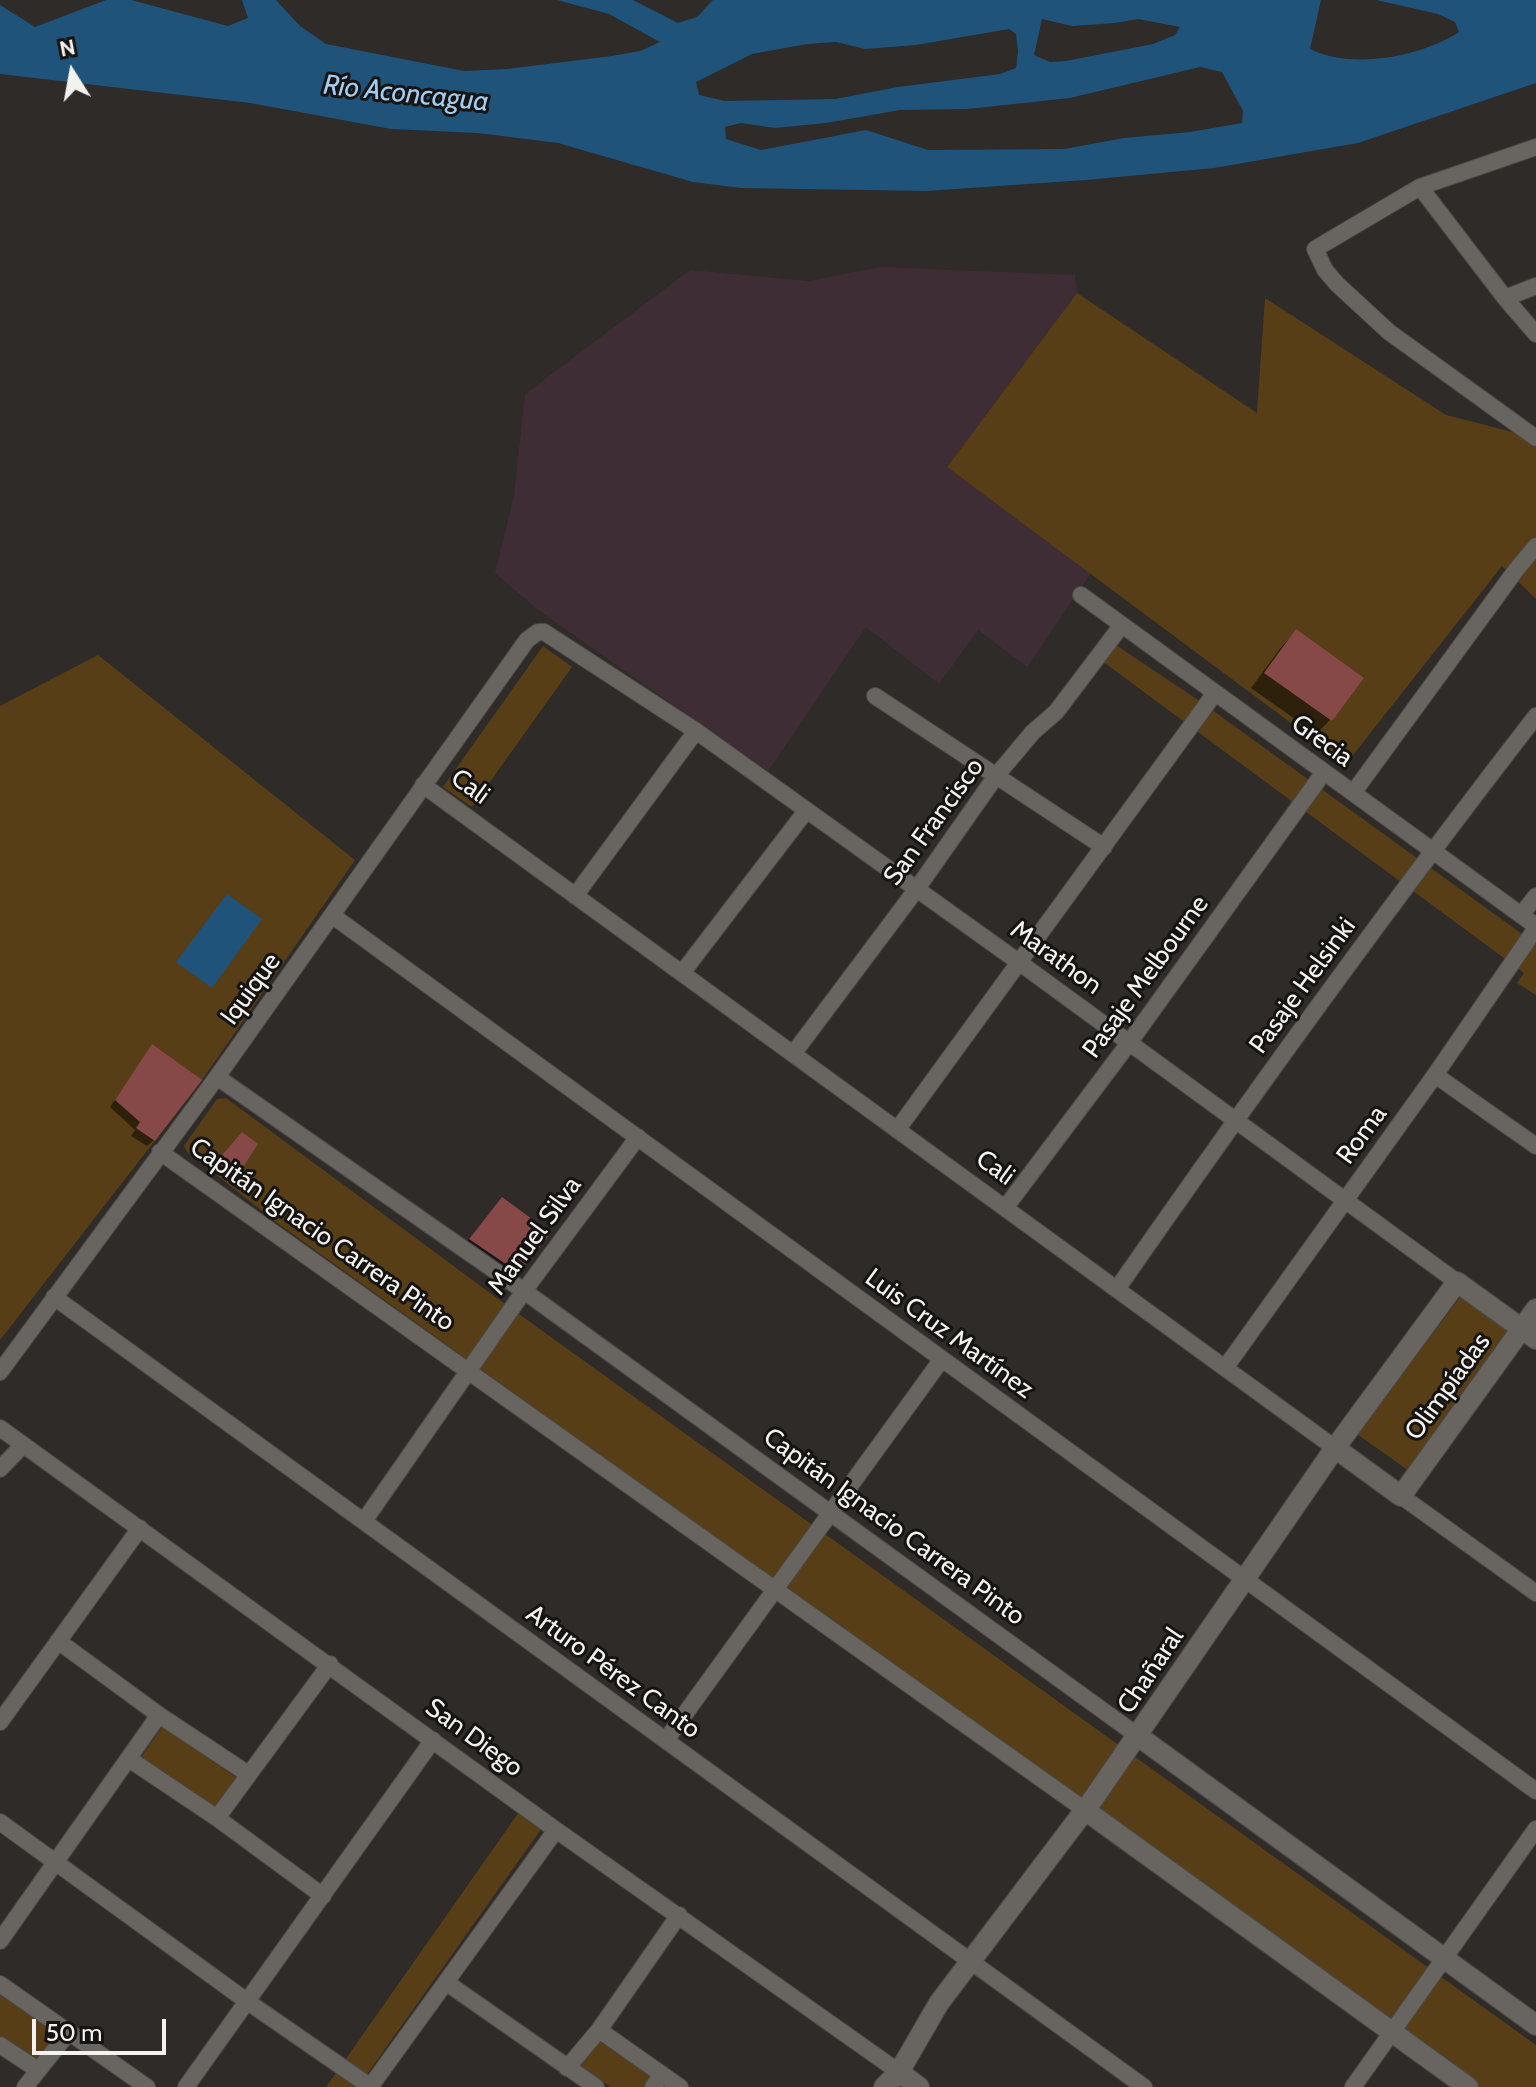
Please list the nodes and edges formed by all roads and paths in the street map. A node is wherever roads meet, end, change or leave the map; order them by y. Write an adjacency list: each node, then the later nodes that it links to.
1 (1536, 147): 2 (street)
2 (1420, 187): 4 (street); 6 (street)
3 (1536, 286): 4 (street)
4 (1505, 298): 5 (street)
5 (1536, 334)
6 (1536, 438)
7 (1535, 549): 18 (street)
8 (1081, 595): 9 (street, Grecia)
9 (1122, 625): 11 (street, Grecia); 16 (street, San Francisco)
10 (538, 632): 14 (street, Marathon); 17 (street, Iquique)
11 (1215, 693): 15 (street, Grecia); 20 (street)
12 (875, 696): 16 (street)
13 (1536, 716): 21 (street, Pasaje Helsinki)
14 (696, 731): 19 (street, Marathon); 23 (street)
15 (1324, 772): 18 (street, Grecia); 30 (street, Pasaje Melbourne)
16 (996, 776): 20 (street); 22 (street, San Francisco)
17 (423, 785): 23 (street, Cali); 26 (street, Iquique)
18 (1353, 793): 21 (street, Grecia)
19 (806, 811): 22 (street, Marathon); 29 (street)
20 (1104, 847): 28 (street)
21 (1432, 851): 25 (street, Grecia); 34 (street, Pasaje Helsinki)
22 (916, 890): 28 (street, Marathon); 31 (street, San Francisco)
23 (575, 896): 29 (street, Cali)
24 (1536, 896): 25 (street)
25 (1521, 915): 27 (street, Grecia)
26 (333, 916): 33 (street, Iquique); 36 (street, Luis Cruz Martínez)
27 (1536, 927): 32 (street, Roma)
28 (1020, 963): 30 (street, Marathon); 35 (street)
29 (682, 973): 31 (street, Cali)
30 (1129, 1043): 34 (street, Marathon); 40 (street, Pasaje Melbourne)
31 (793, 1054): 35 (street, Cali)
32 (1435, 1075): 37 (street); 39 (street, Roma)
33 (217, 1077): 38 (street, Iquique); 43 (street, Capitán Ignacio Carrera Pinto)
34 (1234, 1121): 39 (street, Marathon); 42 (street, Pasaje Helsinki)
35 (897, 1130): 40 (street, Cali)
36 (638, 1137): 43 (street, Manuel Silva); 47 (street, Luis Cruz Martínez)
37 (1536, 1146)
38 (160, 1152): 44 (street, Iquique); 49 (street, Capitán Ignacio Carrera Pinto)
39 (1344, 1200): 41 (street, Marathon); 48 (street, Roma)
40 (1005, 1208): 42 (street, Cali)
41 (1457, 1282): 46 (street, Marathon); 53 (street, Chañaral)
42 (1117, 1289): 48 (street, Cali)
43 (524, 1291): 49 (street, Manuel Silva); 56 (street, Capitán Ignacio Carrera Pinto)
44 (54, 1297): 50 (street, Iquique); 57 (street, Arturo Pérez Canto)
45 (1536, 1309): 46 (street, Olimpíadas)
46 (1529, 1334): 55 (street, Olimpíadas)
47 (942, 1359): 56 (street); 59 (street, Luis Cruz Martínez)
48 (1225, 1368): 53 (street, Cali)
49 (470, 1371): 57 (street, Manuel Silva); 61 (street, Capitán Ignacio Carrera Pinto)
50 (0, 1372)
51 (0, 1428): 52 (street, San Diego)
52 (23, 1445): 54 (street); 58 (street, San Diego)
53 (1335, 1448): 55 (street, Cali); 59 (street, Chañaral)
54 (0, 1469)
55 (1401, 1496): 60 (street, Cali)
56 (830, 1513): 61 (street); 66 (street, Capitán Ignacio Carrera Pinto)
57 (364, 1521): 68 (street, Arturo Pérez Canto)
58 (140, 1528): 62 (street); 63 (street, San Diego)
59 (1245, 1579): 66 (street, Chañaral); 71 (street, Luis Cruz Martínez)
60 (1533, 1584)
61 (775, 1591): 68 (street); 72 (street, Capitán Ignacio Carrera Pinto)
62 (58, 1641): 64 (street); 65 (street)
63 (330, 1664): 67 (street, San Diego); 70 (street)
64 (159, 1715): 69 (street); 70 (street)
65 (0, 1722)
66 (1138, 1736): 72 (street, Chañaral); 81 (street, Capitán Ignacio Carrera Pinto)
67 (433, 1740): 76 (street, San Diego); 78 (street)
68 (666, 1740): 82 (street, Arturo Pérez Canto)
69 (129, 1759): 73 (street); 77 (street)
70 (248, 1774): 73 (street)
71 (1536, 1791)
72 (1085, 1810): 82 (street, Chañaral); 89 (street, Capitán Ignacio Carrera Pinto)
73 (217, 1818): 78 (street)
74 (0, 1822): 77 (street)
75 (1536, 1829): 81 (street)
76 (556, 1830): 79 (street, San Diego); 83 (street)
77 (56, 1863): 80 (street); 85 (street)
78 (323, 1896): 85 (street)
79 (679, 1915): 87 (street); 93 (street, San Diego)
80 (0, 1941)
81 (1445, 1959): 86 (street, Capitán Ignacio Carrera Pinto); 89 (street)
82 (971, 1961): 93 (street, Chañaral); 103 (street, Arturo Pérez Canto)
83 (447, 1983): 91 (street); 98 (street)
84 (0, 1984): 88 (street)
85 (248, 2002): 97 (street); 98 (street)
86 (1536, 2025)
87 (599, 2030): 91 (street); 94 (street)
88 (69, 2032): 92 (street); 96 (street)
89 (1393, 2032): 104 (street); 105 (street, Capitán Ignacio Carrera Pinto)
90 (0, 2045): 92 (street)
91 (567, 2068): 99 (street)
92 (38, 2070): 95 (street)
93 (899, 2072): 101 (street, Chañaral); 102 (street, San Diego)
94 (657, 2080): 100 (street)
95 (25, 2087)
96 (147, 2087)
97 (186, 2087)
98 (370, 2087)
99 (596, 2087)
100 (680, 2087)
101 (884, 2087)
102 (919, 2087)
103 (1144, 2087)
104 (1353, 2087)
105 (1468, 2087)

